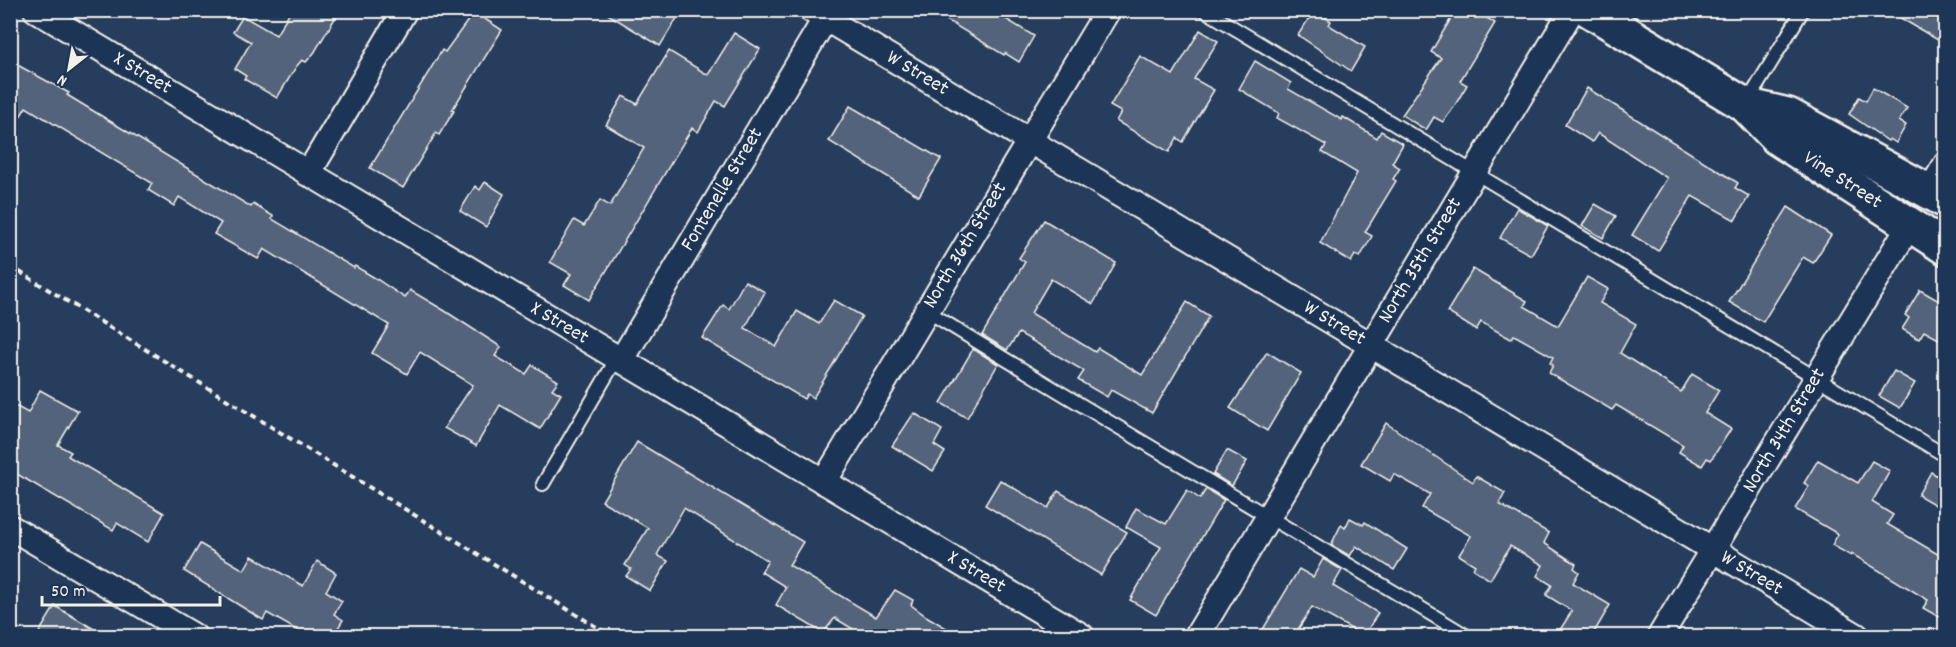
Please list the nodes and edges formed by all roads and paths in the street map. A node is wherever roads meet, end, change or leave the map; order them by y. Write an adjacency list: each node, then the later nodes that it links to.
1 (36, 10): 13 (street, X Street)
2 (405, 10): 13 (street)
3 (1108, 10): 10 (street, North 36th Street)
4 (1204, 10): 12 (lane)
5 (1572, 10): 12 (street, North 35th Street)
6 (1589, 10): 9 (main road, Vine Street)
7 (1803, 10): 9 (lane)
8 (818, 15): 10 (street, W Street); 20 (street, Fontenelle Street)
9 (1745, 105): 14 (main road, Vine Street); 15 (main road, Vine Street)
10 (1029, 141): 18 (street, North 36th Street); 19 (street, W Street)
11 (1946, 164): 14 (street)
12 (1474, 172): 19 (street, North 35th Street); 21 (lane)
13 (308, 174): 20 (street, X Street)
14 (1937, 197)
15 (1909, 226): 16 (main road, Vine Street); 21 (street, North 34th Street)
16 (1946, 248)
17 (10, 266): 29 (path)
18 (927, 311): 23 (street, North 36th Street); 25 (lane)
19 (1371, 346): 25 (street, North 35th Street); 27 (street, W Street)
20 (619, 360): 23 (street, X Street); 24 (lane)
21 (1817, 378): 22 (lane); 27 (street, North 34th Street)
22 (1946, 456)
23 (824, 482): 30 (street, X Street)
24 (543, 484)
25 (1269, 516): 31 (street, North 35th Street); 32 (lane)
26 (10, 527): 28 (street)
27 (1712, 550): 33 (street, North 34th Street); 34 (street, W Street)
28 (194, 636)
29 (611, 636)
30 (1082, 636)
31 (1197, 636)
32 (1467, 636)
33 (1660, 636)
34 (1857, 636)

